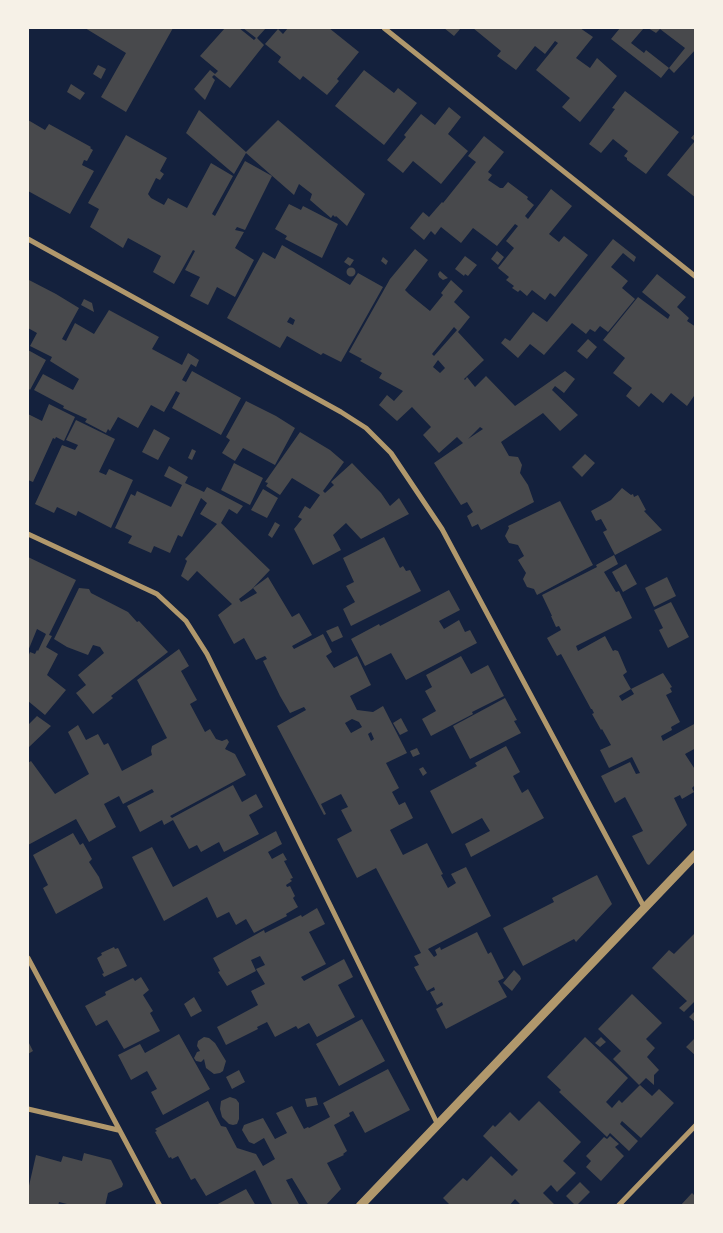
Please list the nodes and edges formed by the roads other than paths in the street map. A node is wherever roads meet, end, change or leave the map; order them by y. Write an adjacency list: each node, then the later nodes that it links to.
1 (384, 28): 3 (street)
2 (28, 239): 6 (street)
3 (696, 277)
4 (28, 534): 9 (street)
5 (696, 854): 6 (street)
6 (644, 908): 9 (street)
7 (28, 958): 11 (street)
8 (28, 1109): 11 (street)
9 (438, 1123): 13 (street)
10 (696, 1125): 14 (street)
11 (118, 1130): 12 (street)
12 (160, 1206)
13 (360, 1206)
14 (618, 1206)

